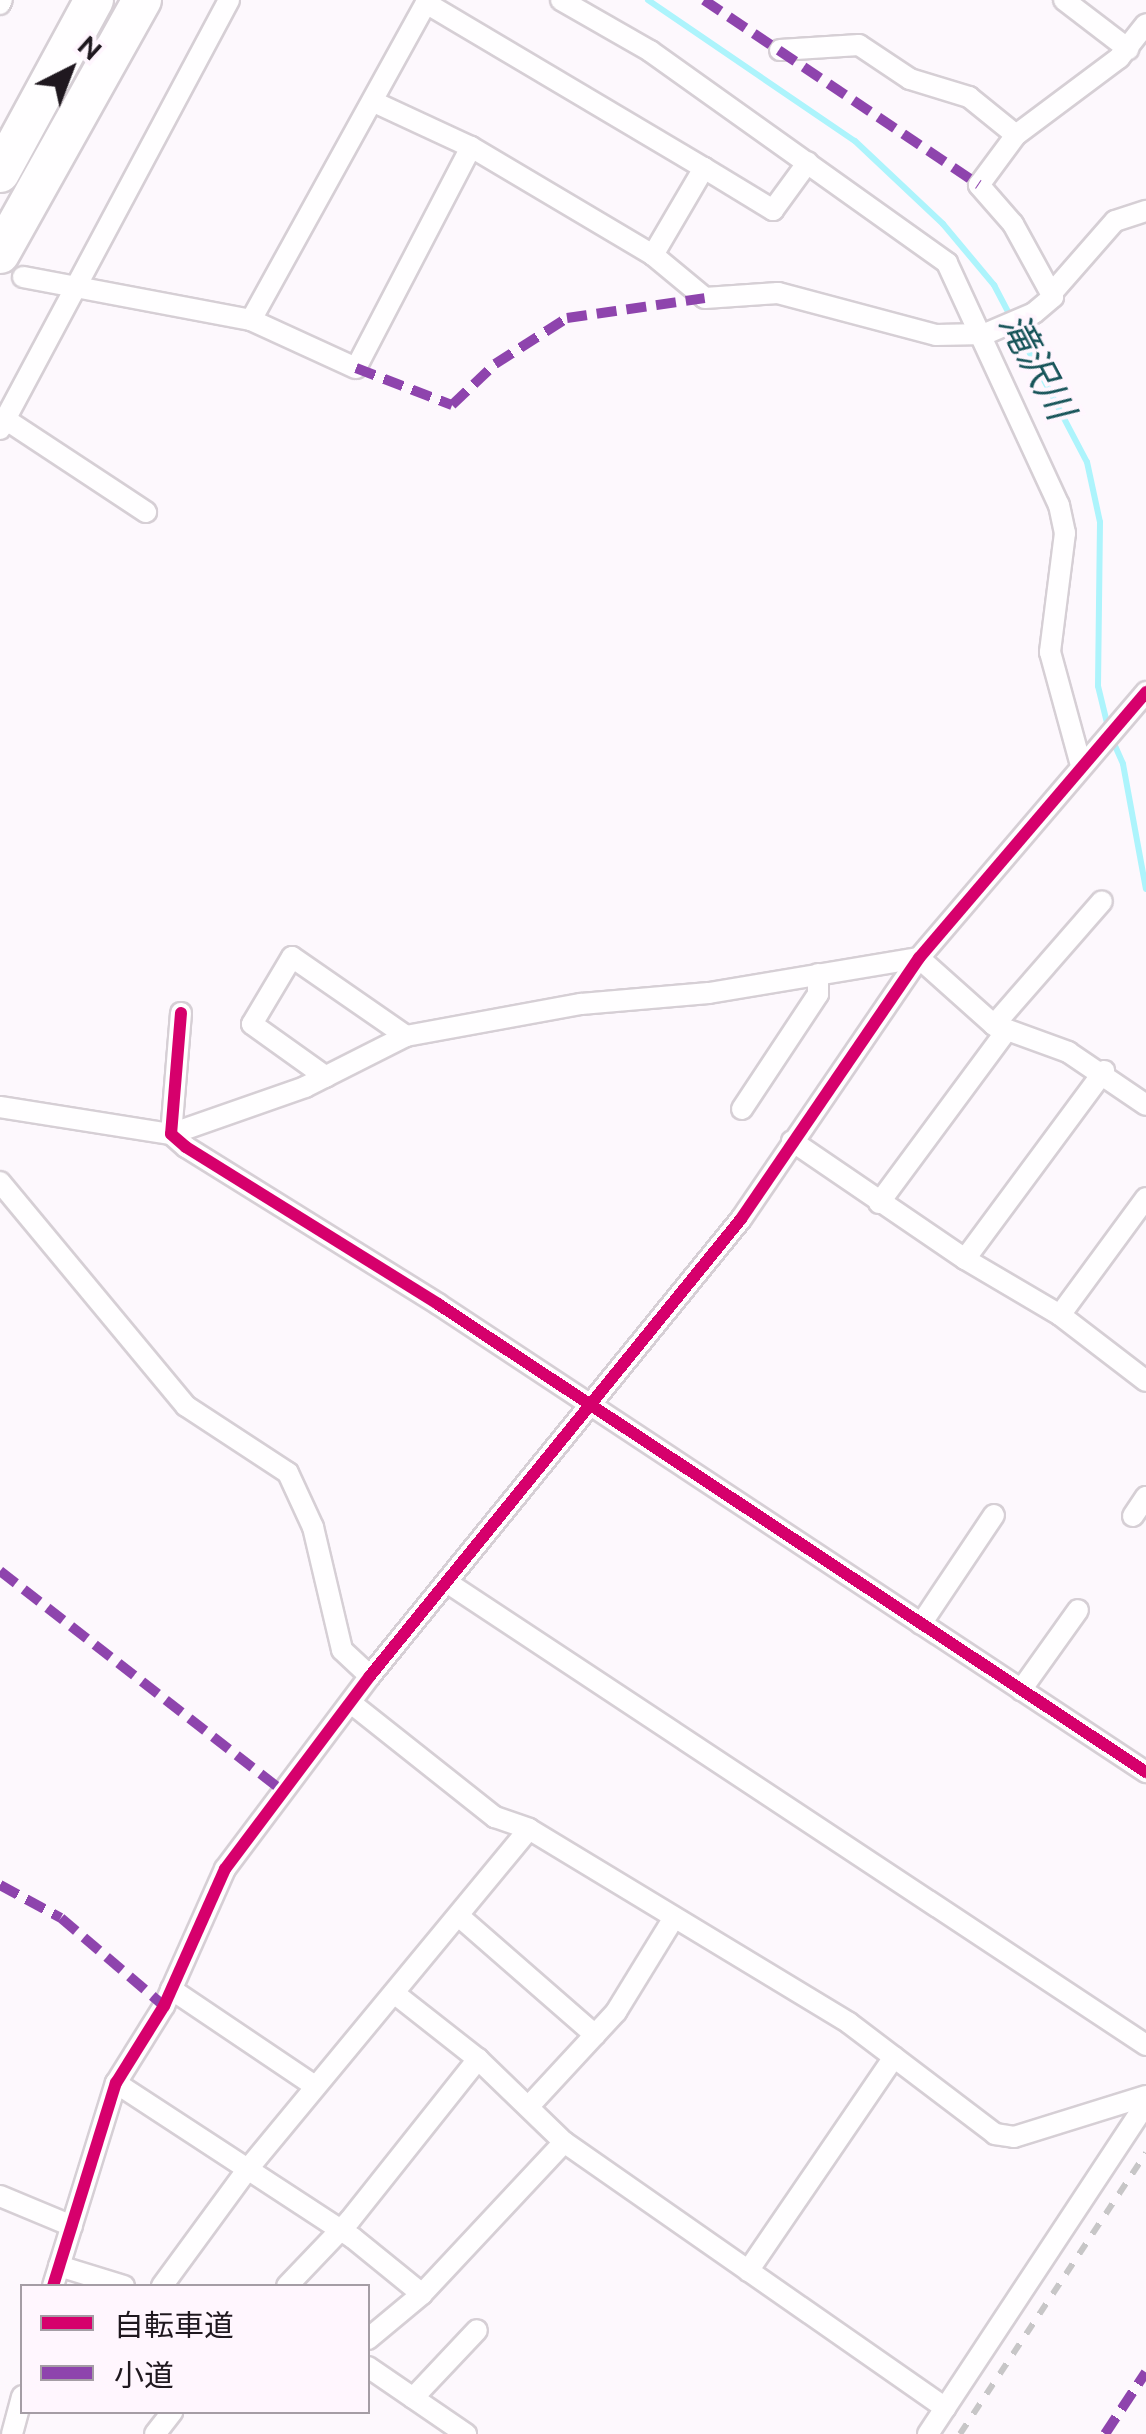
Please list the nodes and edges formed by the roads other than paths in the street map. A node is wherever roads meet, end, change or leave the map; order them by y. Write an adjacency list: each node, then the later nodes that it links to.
1 (94, 0): 15 (highway)
2 (142, 0): 18 (highway)
3 (228, 0): 19 (street)
4 (561, 0): 13 (street)
5 (1064, 0): 8 (street)
6 (424, 1): 10 (street); 14 (street)
7 (1146, 24): 8 (street)
8 (1128, 49): 11 (street)
9 (780, 50): 11 (street)
10 (374, 102): 12 (street); 21 (street)
11 (1016, 136): 20 (street)
12 (471, 148): 17 (street); 21 (street)
13 (808, 162): 14 (street); 22 (street)
14 (704, 168): 17 (street)
15 (0, 173)
16 (1146, 212): 20 (street)
17 (652, 255): 22 (street)
18 (11, 265): 19 (street)
19 (76, 292): 21 (street); 23 (street)
20 (1051, 294): 22 (street)
21 (251, 320)
22 (990, 333): 26 (street)
23 (3, 424): 24 (street)
24 (146, 512)
25 (1146, 692): 26 (street)
26 (1080, 765): 28 (street)
27 (1102, 902): 31 (street)
28 (919, 958): 29 (street); 31 (street); 39 (street)
29 (818, 974): 32 (street); 37 (street)
30 (181, 1012): 38 (street)
31 (1000, 1027): 33 (street); 42 (street)
32 (406, 1036): 34 (street); 34 (street)
33 (1104, 1071): 35 (street); 43 (street)
34 (326, 1077): 38 (street)
35 (1146, 1105)
36 (0, 1108): 38 (street)
37 (742, 1110)
38 (171, 1134): 46 (street)
39 (792, 1140): 42 (street); 46 (street)
40 (0, 1182): 53 (street)
41 (1146, 1198): 44 (street)
42 (878, 1202): 43 (street)
43 (965, 1259): 44 (street)
44 (1060, 1314): 45 (street)
45 (1146, 1381)
46 (590, 1407): 50 (street); 52 (street)
47 (1146, 1497): 49 (street)
48 (994, 1515): 52 (street)
49 (1133, 1516)
50 (448, 1583): 53 (street); 63 (street)
51 (1078, 1610): 54 (street)
52 (921, 1624): 54 (street)
53 (370, 1676): 55 (street)
54 (1020, 1690): 56 (street)
55 (350, 1702): 57 (street); 60 (street)
56 (1146, 1772)
57 (529, 1830): 58 (street); 59 (street)
58 (461, 1918): 61 (street); 62 (street)
59 (672, 1920): 62 (street); 64 (street)
60 (171, 1989): 66 (street); 67 (street)
61 (394, 1993): 65 (street); 67 (street)
62 (595, 2035): 69 (street)
63 (1146, 2045)
64 (894, 2057): 68 (street); 75 (street)
65 (478, 2059): 69 (street); 74 (street)
66 (116, 2084): 71 (street); 73 (street)
67 (315, 2086): 71 (street)
68 (1146, 2100): 86 (street)
69 (530, 2105): 70 (street)
70 (564, 2142): 75 (street); 80 (street)
71 (246, 2170): 74 (street); 78 (street)
72 (0, 2196): 73 (street)
73 (72, 2226): 76 (street)
74 (336, 2231): 79 (street); 80 (street)
75 (748, 2271): 86 (street)
76 (56, 2276): 77 (street)
77 (110, 2284)
78 (163, 2284)
79 (289, 2284)
80 (422, 2294): 82 (street)
81 (477, 2330): 84 (street)
82 (370, 2338)
83 (370, 2368): 84 (street)
84 (414, 2398): 90 (street)
85 (20, 2404): 88 (street)
86 (946, 2408): 91 (street)
87 (170, 2414): 89 (street)
88 (12, 2434)
89 (155, 2434)
90 (466, 2434)
91 (928, 2434)

